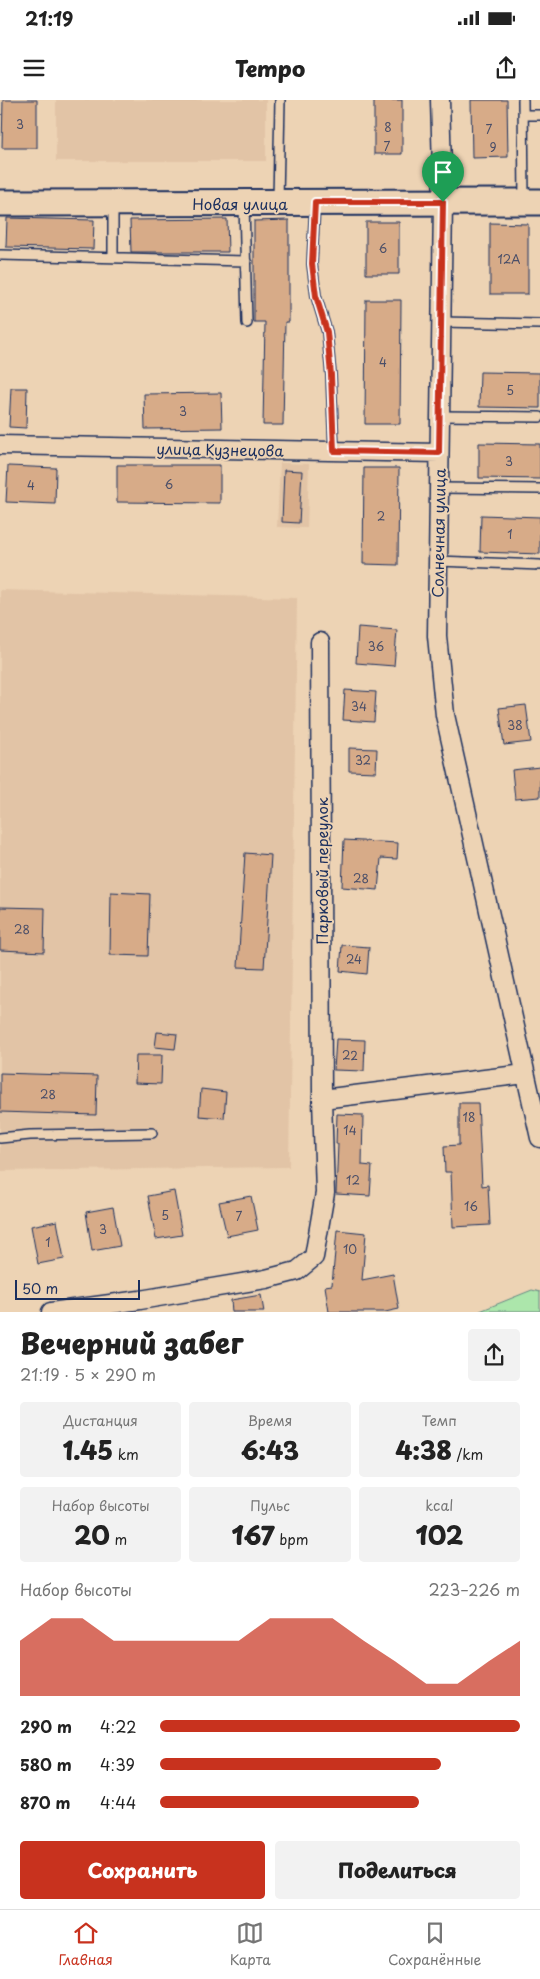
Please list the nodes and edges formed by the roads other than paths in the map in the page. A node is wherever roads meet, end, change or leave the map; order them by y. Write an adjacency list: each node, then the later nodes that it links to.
1 (280, 100): 6 (lane)
2 (440, 100): 8 (street, Солнечная улица)
3 (523, 100): 5 (lane)
4 (540, 114): 5 (lane)
5 (523, 115): 9 (lane)
6 (278, 202): 7 (main road, Новая улица); 12 (main road, Новая улица)
7 (315, 202): 8 (main road, Новая улица); 22 (lane)
8 (443, 202): 9 (main road, Новая улица); 16 (street, Солнечная улица)
9 (532, 202)
10 (0, 203): 11 (main road, Новая улица)
11 (113, 203): 12 (main road, Новая улица); 14 (lane)
12 (244, 203): 15 (lane)
13 (0, 255): 14 (lane)
14 (114, 257): 15 (lane)
15 (246, 261): 17 (lane)
16 (441, 322): 18 (lane); 19 (street, Солнечная улица)
17 (247, 323)
18 (540, 324)
19 (440, 416): 20 (lane); 23 (street, Солнечная улица)
20 (540, 417)
21 (0, 444): 22 (street, улица Кузнецова)
22 (334, 451): 23 (street, улица Кузнецова)
23 (439, 453): 24 (street, Солнечная улица)
24 (439, 488): 25 (lane); 26 (street, Солнечная улица)
25 (540, 489)
26 (438, 561): 27 (lane); 29 (street, Солнечная улица)
27 (540, 565)
28 (320, 642): 30 (street, Парковый переулок)
29 (526, 1074): 30 (street); 33 (street)
30 (322, 1099): 34 (street, Парковый переулок)
31 (152, 1133): 32 (lane)
32 (0, 1138)
33 (540, 1138)
34 (52, 1312)

